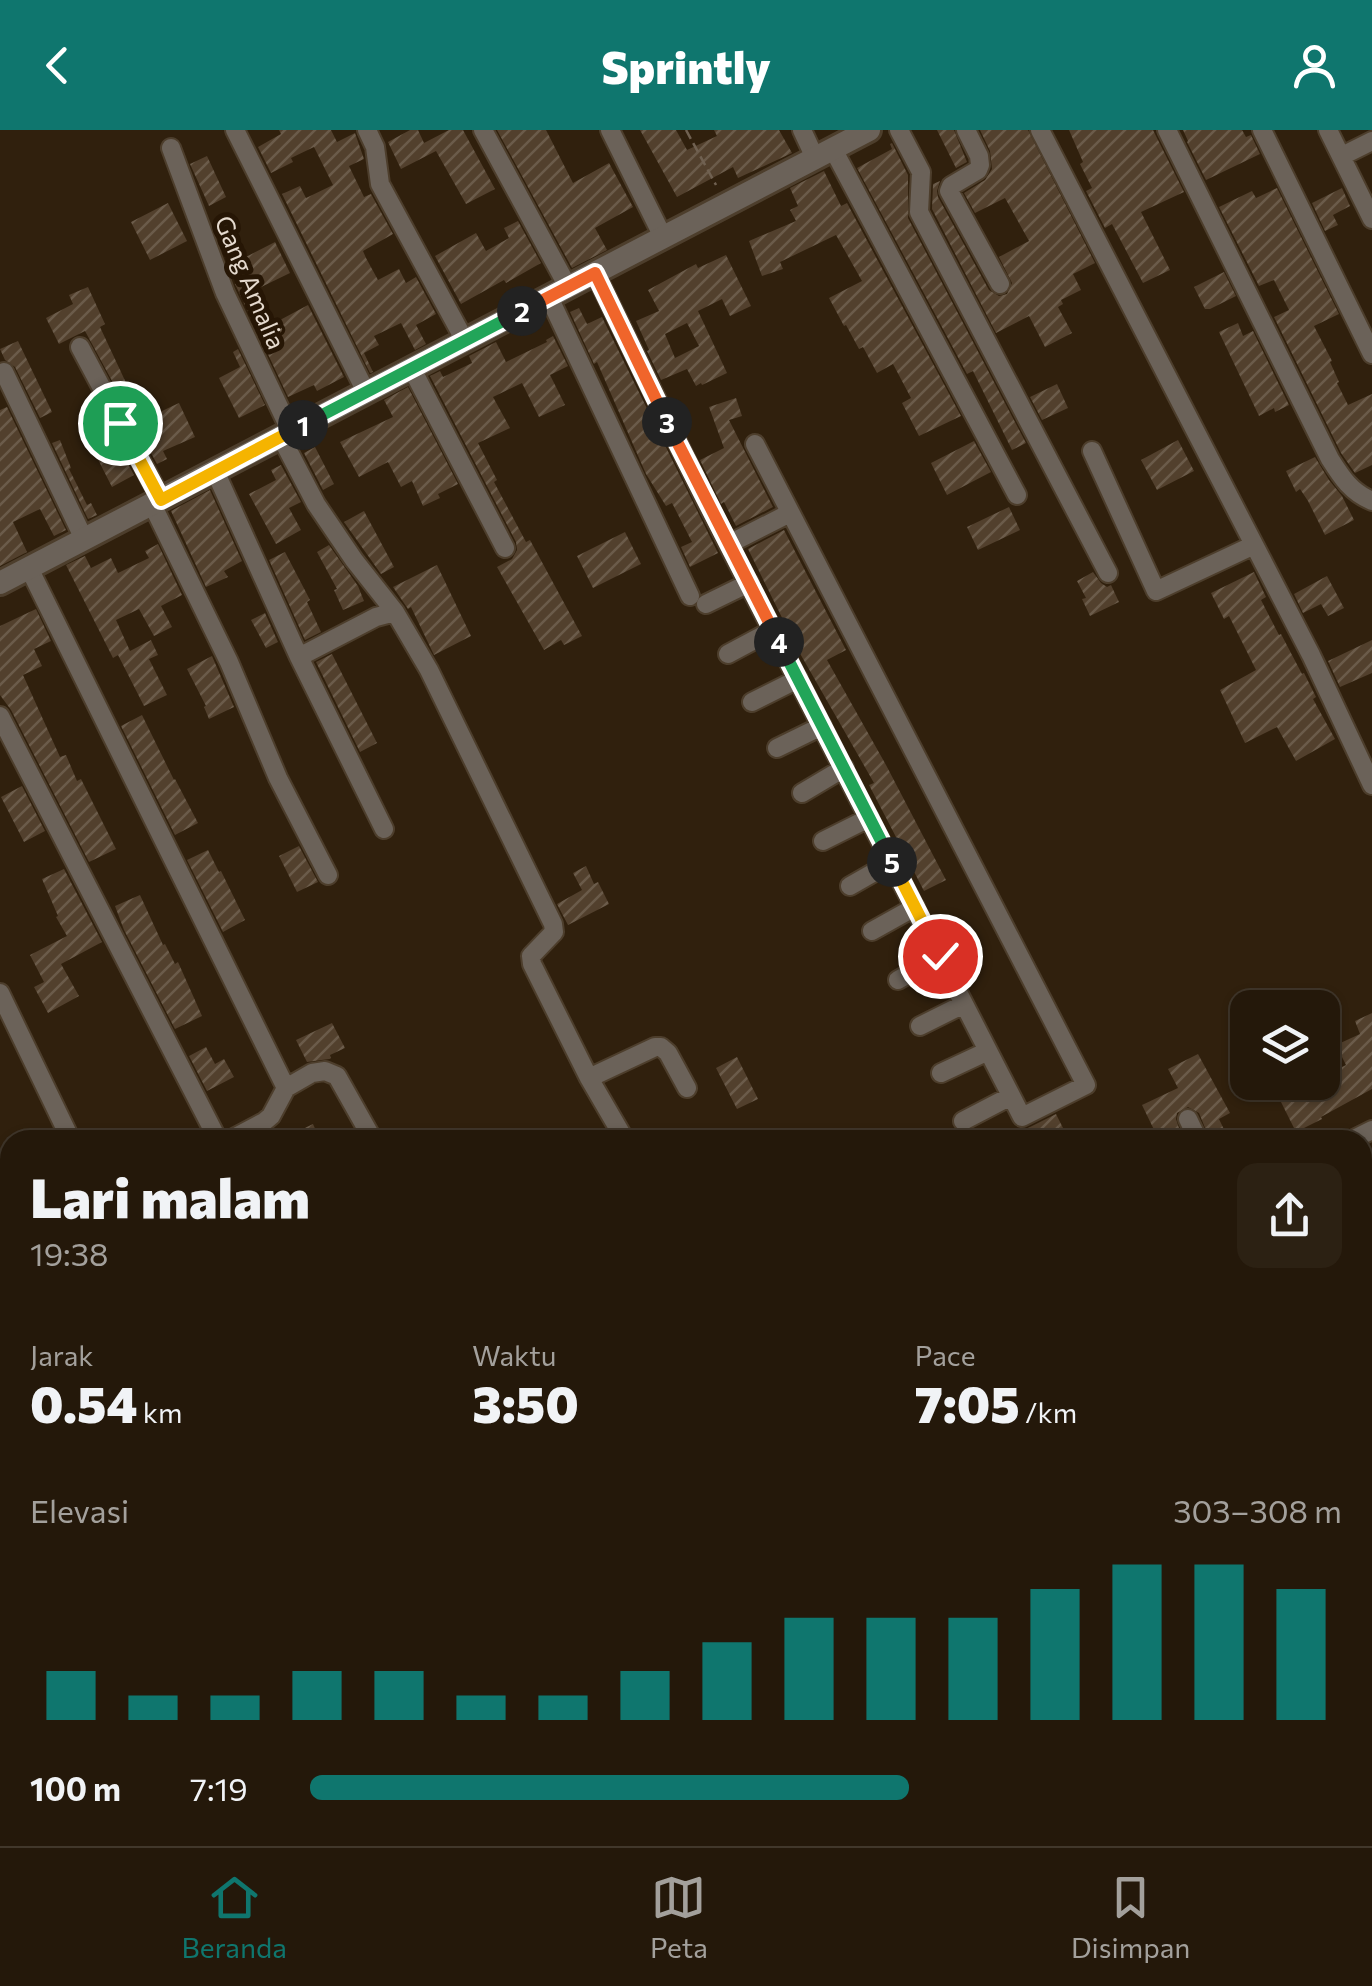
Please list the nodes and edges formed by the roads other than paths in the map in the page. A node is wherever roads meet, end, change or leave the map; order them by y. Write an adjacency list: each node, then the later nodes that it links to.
1 (234, 130): 27 (street)
2 (367, 130): 22 (street)
3 (483, 130): 21 (street)
4 (610, 130): 18 (street)
5 (802, 130): 15 (street)
6 (869, 130): 15 (street)
7 (898, 130): 41 (street)
8 (966, 130): 20 (street)
9 (1040, 130): 38 (street)
10 (1167, 130): 33 (street)
11 (1262, 130): 24 (street)
12 (1328, 130): 16 (street)
13 (1372, 142): 16 (street)
14 (171, 148): 28 (street, Gang Amalia)
15 (824, 154): 18 (street); 32 (street)
16 (1342, 156): 17 (street)
17 (1372, 219)
18 (663, 237): 19 (street)
19 (595, 273): 21 (street); 37 (street)
20 (1000, 284)
21 (558, 292): 22 (street); 43 (street)
22 (465, 341): 25 (street)
23 (80, 347): 34 (street)
24 (1372, 354)
25 (412, 368): 27 (street); 39 (street)
26 (4, 372): 36 (street)
27 (366, 392): 28 (street)
28 (286, 434): 31 (street); 44 (street, Gang Amalia)
29 (755, 444): 35 (street)
30 (1092, 450): 38 (street)
31 (215, 471): 34 (street); 47 (street)
32 (1016, 495)
33 (1372, 501)
34 (156, 502): 36 (street); 60 (street)
35 (790, 513): 37 (street); 74 (street)
36 (84, 540): 40 (street)
37 (729, 544): 43 (street)
38 (1254, 546): 54 (street)
39 (504, 548)
40 (29, 568): 42 (street); 72 (street)
41 (1108, 573)
42 (1, 580)
43 (749, 584): 45 (street)
44 (395, 612): 47 (street); 71 (street, Gang Amalia)
45 (773, 630): 46 (street); 48 (street)
46 (728, 654)
47 (300, 657): 57 (street)
48 (798, 680): 49 (street); 51 (street)
49 (752, 702)
50 (0, 716): 78 (street)
51 (822, 726): 52 (street); 53 (street)
52 (777, 748)
53 (844, 768): 55 (street); 56 (street)
54 (1372, 785)
55 (802, 793)
56 (869, 818): 58 (street); 59 (street)
57 (384, 828)
58 (823, 840)
59 (892, 862): 61 (street); 62 (street)
60 (328, 875)
61 (850, 886)
62 (915, 907): 63 (street); 64 (street)
63 (872, 932)
64 (940, 956): 65 (street); 67 (street)
65 (898, 980)
66 (0, 993): 77 (street)
67 (964, 1004): 68 (street); 69 (street)
68 (920, 1026)
69 (988, 1050): 70 (street); 74 (street)
70 (941, 1073)
71 (590, 1078): 73 (street); 81 (street)
72 (286, 1088): 79 (street); 80 (street)
73 (687, 1088)
74 (1012, 1096): 76 (street)
75 (1188, 1119): 82 (street)
76 (963, 1121)
77 (66, 1130)
78 (213, 1130)
79 (249, 1130)
80 (367, 1130)
81 (619, 1130)
82 (1193, 1130)

